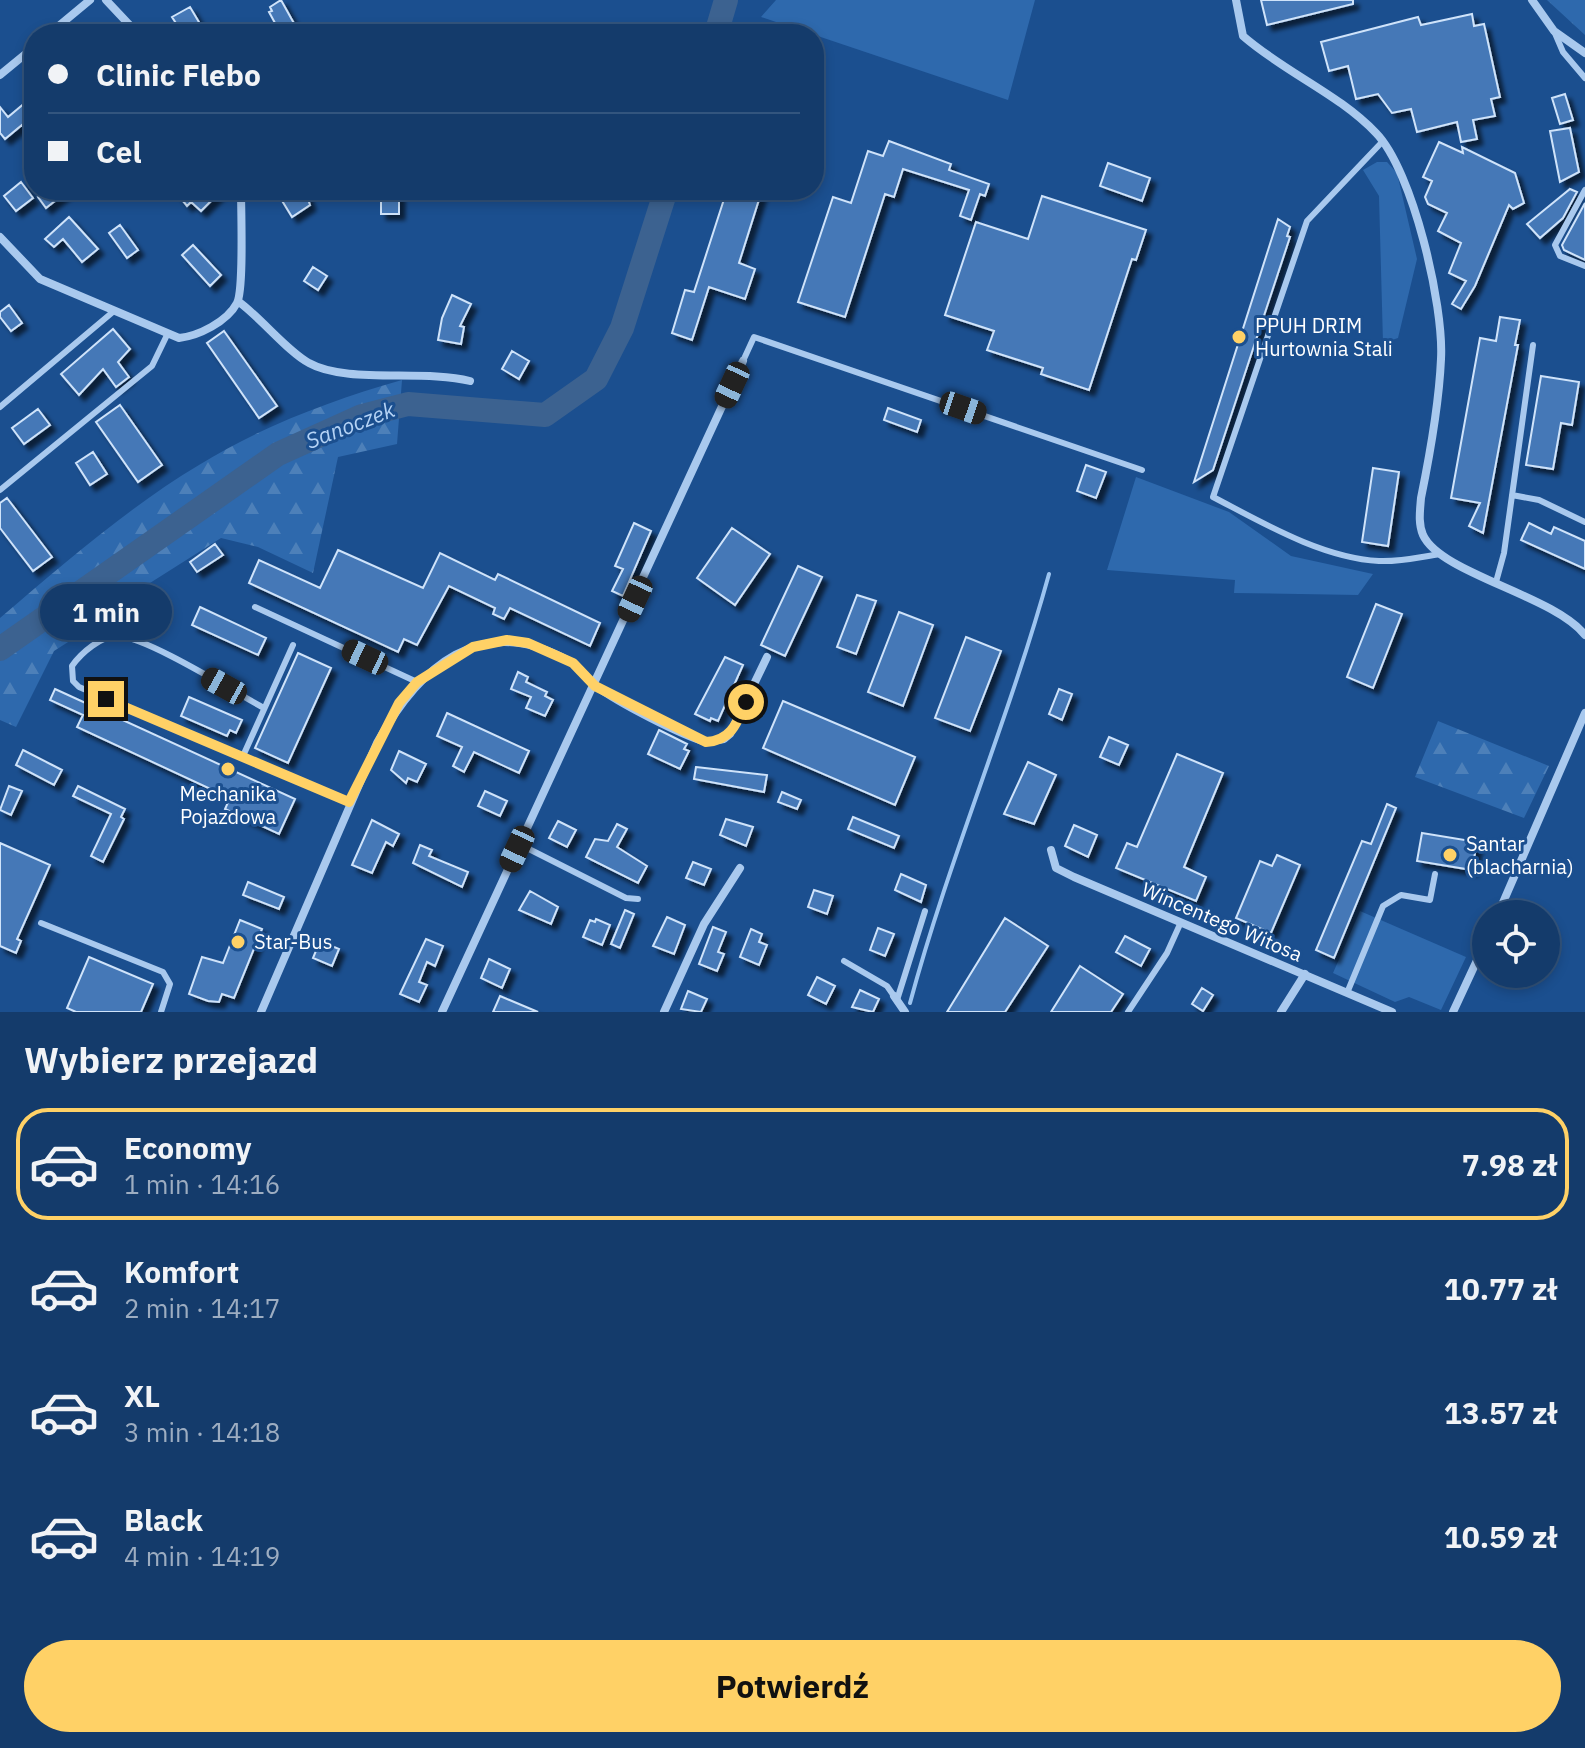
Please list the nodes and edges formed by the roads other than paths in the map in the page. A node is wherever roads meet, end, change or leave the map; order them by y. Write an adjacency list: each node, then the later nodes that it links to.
1 (90, 0): 5 (street)
2 (106, 0): 6 (street)
3 (1236, 0): 12 (street)
4 (1532, 0): 7 (street)
5 (61, 24)
6 (129, 24)
7 (1554, 31): 8 (street); 11 (lane)
8 (1585, 53)
9 (24, 55): 10 (street)
10 (0, 75)
11 (1585, 78)
12 (1383, 141): 28 (street); 28 (lane)
13 (1585, 190): 16 (lane)
14 (241, 200): 17 (street)
15 (0, 237): 18 (street)
16 (1585, 266)
17 (239, 302): 19 (street); 22 (street)
18 (114, 311): 19 (street); 23 (lane)
19 (168, 333): 25 (lane)
20 (1533, 345): 26 (lane)
21 (743, 361): 24 (lane); 35 (street)
22 (470, 381)
23 (0, 407)
24 (1142, 470)
25 (0, 490)
26 (1512, 495): 27 (lane); 29 (lane)
27 (1585, 522)
28 (1440, 554): 29 (street)
29 (1496, 582): 31 (street)
30 (255, 607): 34 (lane)
31 (1585, 635)
32 (293, 645): 36 (lane)
33 (767, 657): 35 (street)
34 (417, 682): 35 (street); 40 (street)
35 (595, 686): 41 (street)
36 (264, 708): 39 (lane); 39 (lane)
37 (1585, 713): 38 (street)
38 (1582, 728): 46 (street)
39 (243, 756): 40 (lane)
40 (349, 802): 56 (street)
41 (519, 844): 45 (lane); 57 (street)
42 (1051, 850): 48 (street, Wincentego Witosa)
43 (740, 868): 58 (street)
44 (1435, 874): 53 (lane)
45 (638, 899)
46 (1504, 900)
47 (925, 911): 54 (lane)
48 (1181, 922): 52 (street, Wincentego Witosa); 60 (lane)
49 (41, 923): 55 (lane)
50 (844, 961): 54 (lane)
51 (1472, 972): 63 (street)
52 (1305, 974): 53 (street, Wincentego Witosa); 61 (street)
53 (1347, 993): 62 (street, Wincentego Witosa)
54 (896, 998): 59 (street)
55 (161, 1012)
56 (261, 1012)
57 (442, 1012)
58 (664, 1012)
59 (905, 1012)
60 (1128, 1012)
61 (1281, 1012)
62 (1392, 1012)
63 (1453, 1012)

